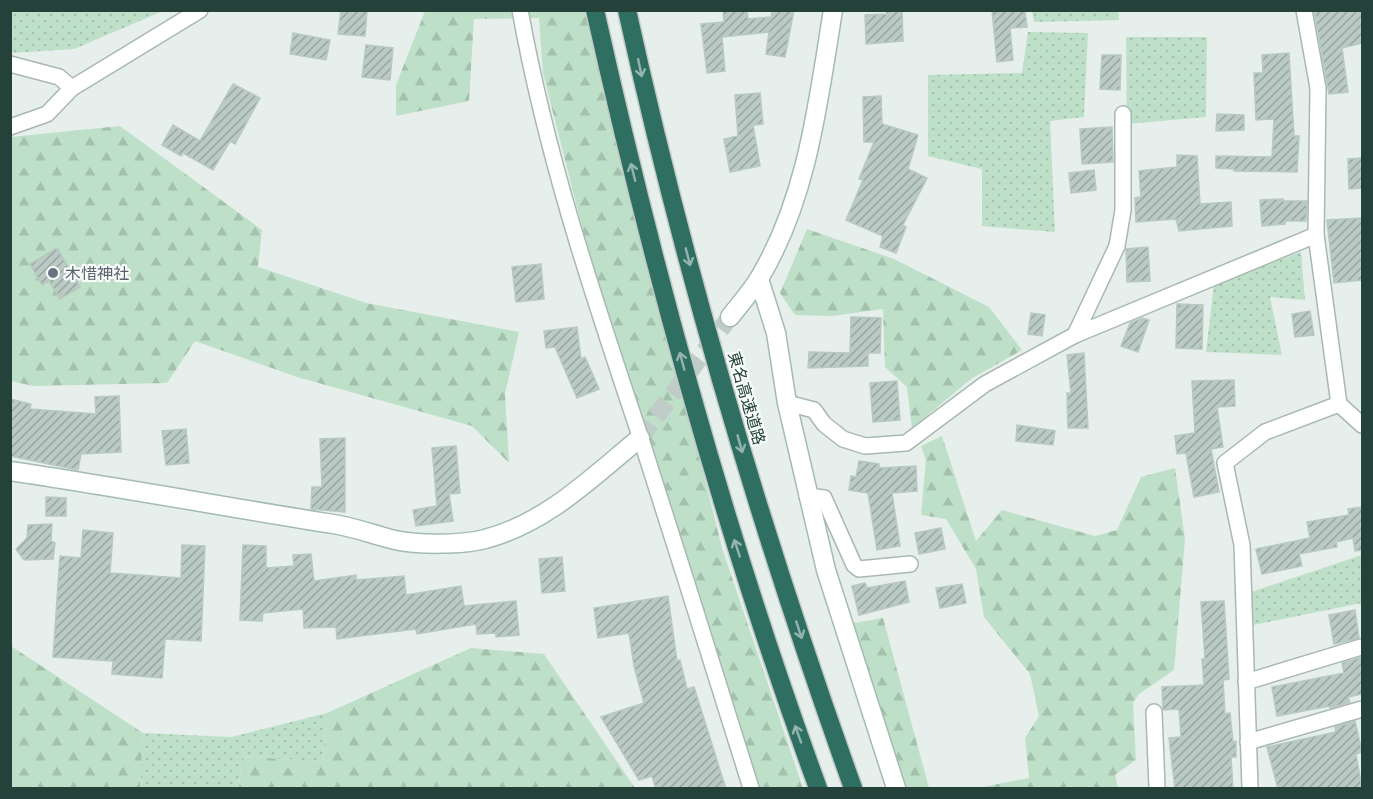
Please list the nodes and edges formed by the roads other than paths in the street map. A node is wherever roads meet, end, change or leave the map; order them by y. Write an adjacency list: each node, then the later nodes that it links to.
1 (200, 10): 8 (street)
2 (520, 10): 18 (street)
3 (595, 10): 28 (highway, one-way to 3)
4 (627, 10): 29 (highway, 東名高速道路, one-way to 29)
5 (833, 10): 12 (street)
6 (1304, 10): 11 (street)
7 (10, 64): 8 (street)
8 (72, 88): 10 (street)
9 (1123, 114): 14 (street)
10 (10, 127)
11 (1316, 235): 14 (street); 16 (street)
12 (759, 279): 13 (street); 15 (street)
13 (730, 317)
14 (1075, 335): 15 (street)
15 (787, 403): 20 (street)
16 (1339, 404): 17 (street); 23 (street)
17 (1362, 425)
18 (640, 438): 19 (street); 27 (street)
19 (10, 471)
20 (807, 496): 21 (street); 30 (street)
21 (910, 564)
22 (1361, 647): 23 (street)
23 (1246, 682): 26 (street)
24 (1362, 710): 26 (street)
25 (1154, 712): 31 (street)
26 (1248, 742): 32 (street)
27 (751, 789)
28 (818, 789)
29 (853, 789)
30 (896, 789)
31 (1157, 789)
32 (1250, 789)

